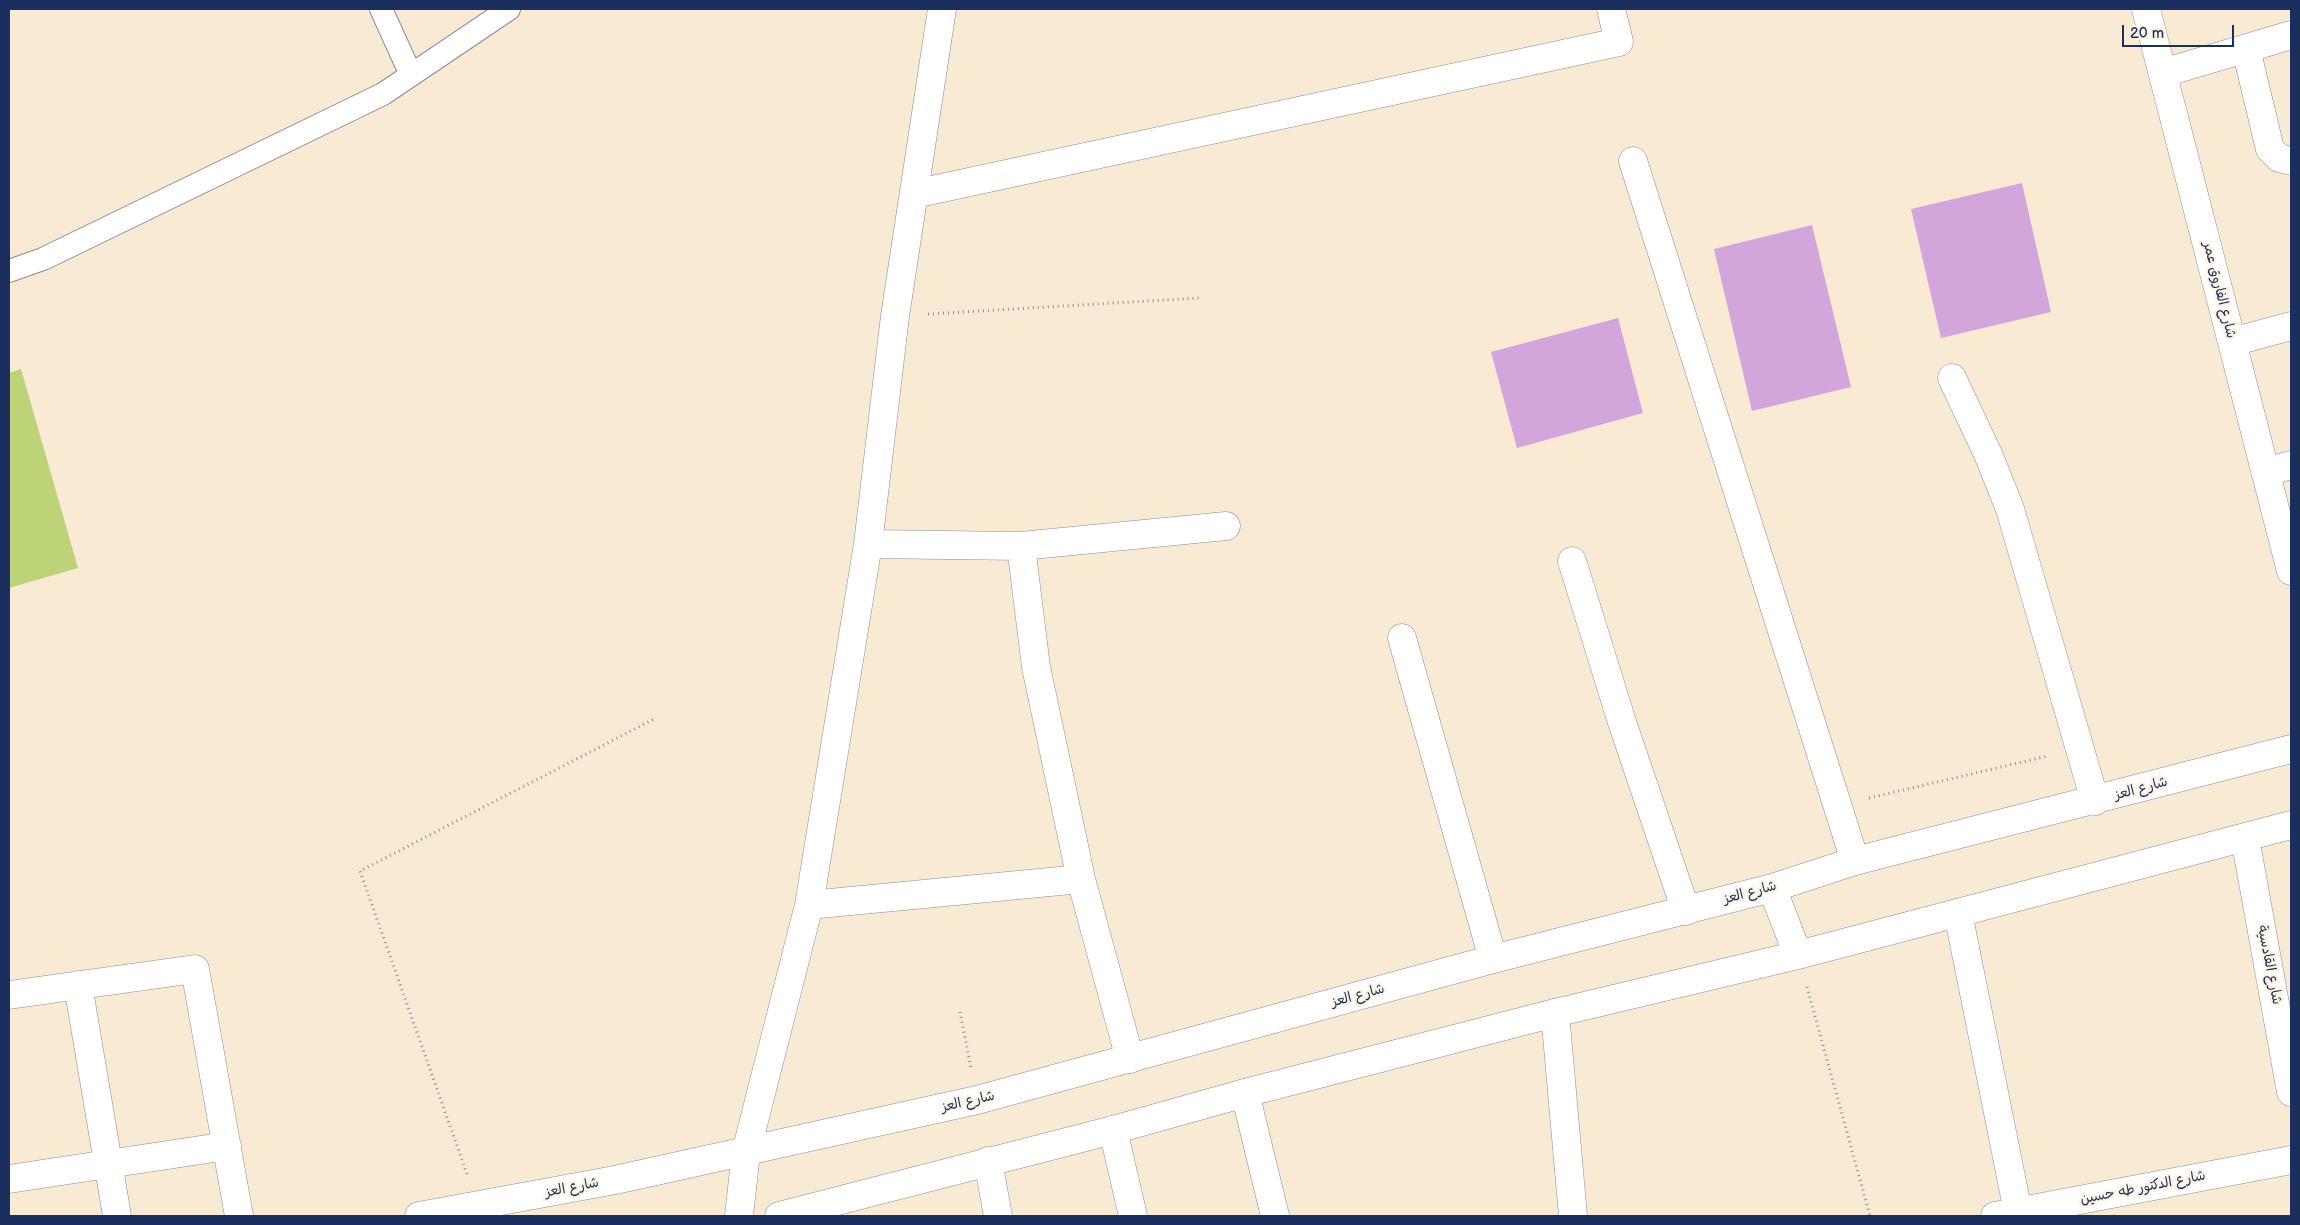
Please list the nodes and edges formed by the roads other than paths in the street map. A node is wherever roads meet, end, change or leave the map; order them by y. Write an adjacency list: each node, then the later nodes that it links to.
1 (381, 9): 9 (lane)
2 (509, 9): 9 (lane)
3 (942, 9): 12 (street)
4 (1611, 9): 12 (street)
5 (2146, 9): 8 (street, شارع الفاروق عمر)
6 (2291, 35): 7 (street)
7 (2246, 49): 8 (street); 11 (street)
8 (2163, 73): 15 (street, شارع الفاروق عمر)
9 (411, 75): 13 (lane)
10 (1634, 161): 28 (street)
11 (2291, 161)
12 (914, 194): 19 (street)
13 (9, 271)
14 (2291, 326): 15 (street)
15 (2232, 342): 17 (street, شارع الفاروق عمر)
16 (1952, 378): 25 (street)
17 (2279, 468): 22 (street, شارع الفاروق عمر)
18 (1226, 526): 20 (street)
19 (868, 544): 20 (street); 31 (street)
20 (1021, 546): 29 (street)
21 (1572, 561): 32 (street)
22 (2291, 571)
23 (1402, 638): 35 (street)
24 (2291, 749): 25 (street, شارع العز)
25 (2095, 801): 28 (street, شارع العز)
26 (2291, 825): 27 (street)
27 (2245, 838): 33 (street); 38 (street, شارع القادسية)
28 (1855, 861): 30 (street, شارع العز)
29 (1081, 879): 31 (street); 40 (street)
30 (1772, 888): 32 (street, شارع العز); 34 (street)
31 (809, 905): 45 (street)
32 (1686, 911): 35 (street, شارع العز)
33 (1958, 913): 34 (street); 50 (street)
34 (1798, 955): 39 (street)
35 (1492, 959): 40 (street, شارع العز)
36 (78, 985): 37 (street); 44 (street); 48 (street)
37 (9, 995)
38 (2284, 1001): 41 (street, شارع القادسية)
39 (1555, 1013): 42 (street); 59 (street)
40 (1130, 1059): 45 (street, شارع العز)
41 (2291, 1092)
42 (1245, 1093): 43 (street); 58 (street)
43 (1113, 1130): 47 (street); 57 (street)
44 (227, 1146): 48 (street); 52 (street)
45 (746, 1152): 53 (street, شارع العز); 54 (street)
46 (2291, 1160): 50 (street, شارع الدكتور طه حسين)
47 (988, 1162): 55 (street); 56 (street)
48 (109, 1164): 49 (street); 51 (street)
49 (9, 1180)
50 (2006, 1214)
51 (117, 1216)
52 (239, 1216)
53 (419, 1216)
54 (739, 1216)
55 (779, 1216)
56 (998, 1216)
57 (1133, 1216)
58 (1275, 1216)
59 (1573, 1216)

